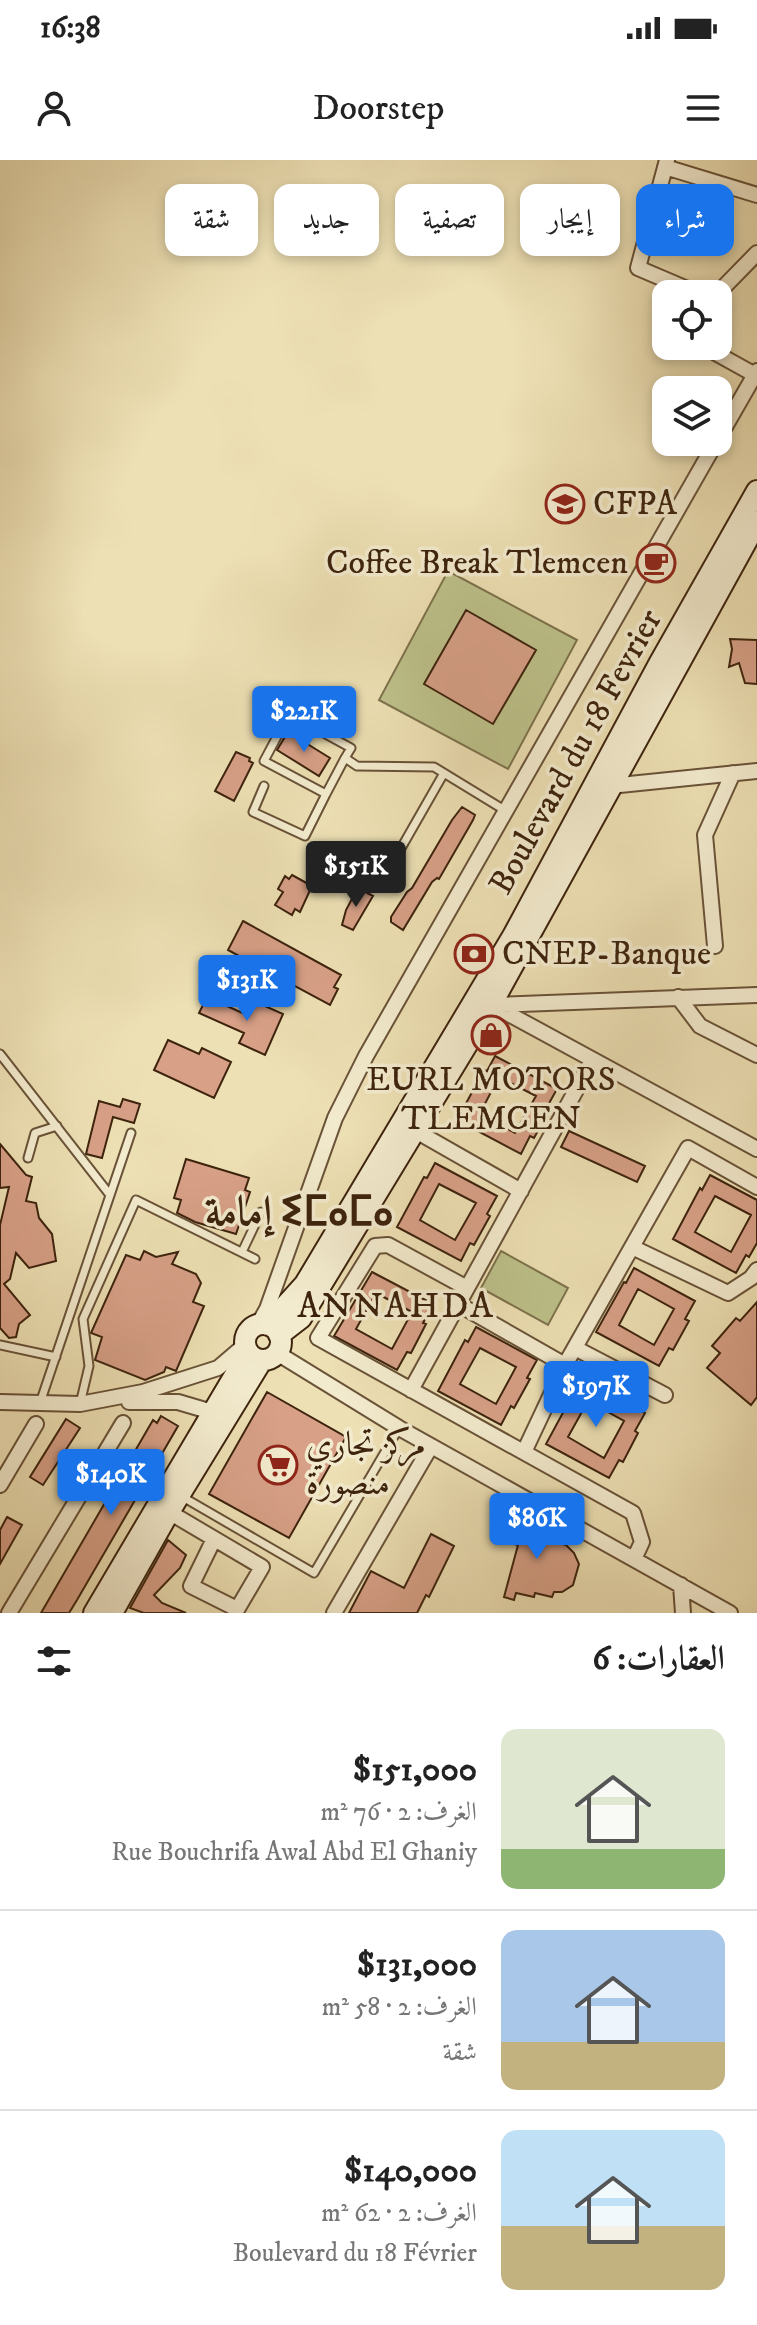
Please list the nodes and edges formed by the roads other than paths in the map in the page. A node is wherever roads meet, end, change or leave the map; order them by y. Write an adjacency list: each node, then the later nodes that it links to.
1 (666, 164): 2 (street); 4 (street)
2 (757, 195)
3 (757, 253): 5 (street)
4 (666, 280)
5 (731, 280)
6 (729, 360): 7 (street)
7 (756, 375): 8 (street)
8 (732, 416)
9 (708, 456): 19 (street)
10 (757, 491): 24 (main road, Boulevard du 18 Fevrier)
11 (755, 530): 17 (main road, Boulevard du 18 Fevrier)
12 (345, 758): 14 (lane); 18 (lane); 18 (lane)
13 (757, 771): 15 (street)
14 (444, 773): 19 (lane); 20 (lane)
15 (733, 773): 17 (street); 21 (street)
16 (264, 786): 18 (lane)
17 (610, 786): 24 (main road, Boulevard du 18 Fevrier)
18 (326, 794)
19 (506, 811): 43 (street)
20 (388, 871)
21 (715, 946)
22 (757, 995): 23 (street)
23 (678, 997): 24 (street); 26 (street)
24 (484, 1000): 27 (street); 29 (main road, Boulevard du 18 Fevrier); 43 (main road, Boulevard du 18 Fevrier)
25 (0, 1054): 28 (lane)
26 (757, 1055)
27 (592, 1061): 31 (street); 34 (street)
28 (57, 1126): 32 (lane); 35 (lane)
29 (414, 1130): 34 (street); 43 (main road, Boulevard du 18 Fevrier)
30 (131, 1133): 35 (lane)
31 (757, 1149)
32 (28, 1158)
33 (757, 1187): 37 (street)
34 (521, 1191): 41 (street)
35 (110, 1195): 46 (lane)
36 (261, 1212): 38 (lane)
37 (632, 1247): 40 (street); 45 (street)
38 (242, 1252): 39 (lane); 52 (lane)
39 (255, 1259)
40 (757, 1270)
41 (467, 1288): 42 (street); 48 (street)
42 (458, 1304): 47 (street); 48 (street)
43 (263, 1342): 52 (street); 53 (main road); 56 (street); 60 (main road)
44 (0, 1345): 46 (lane)
45 (575, 1348): 47 (street); 49 (street)
46 (56, 1357): 51 (lane)
47 (565, 1365): 58 (street)
48 (411, 1390): 58 (street)
49 (665, 1395)
50 (0, 1402): 51 (street)
51 (40, 1403): 52 (street)
52 (80, 1404): 53 (street)
53 (212, 1412): 66 (main road)
54 (123, 1423): 65 (street)
55 (36, 1424): 59 (street)
56 (399, 1428): 57 (street); 60 (lane)
57 (431, 1446): 62 (street); 68 (street)
58 (524, 1452): 62 (street)
59 (0, 1485)
60 (174, 1504): 61 (street); 67 (main road)
61 (214, 1539): 64 (street); 64 (street)
62 (634, 1559): 63 (street)
63 (681, 1585): 69 (street); 70 (street)
64 (236, 1611)
65 (9, 1613)
66 (94, 1613)
67 (112, 1613)
68 (334, 1613)
69 (683, 1613)
70 (730, 1613)

